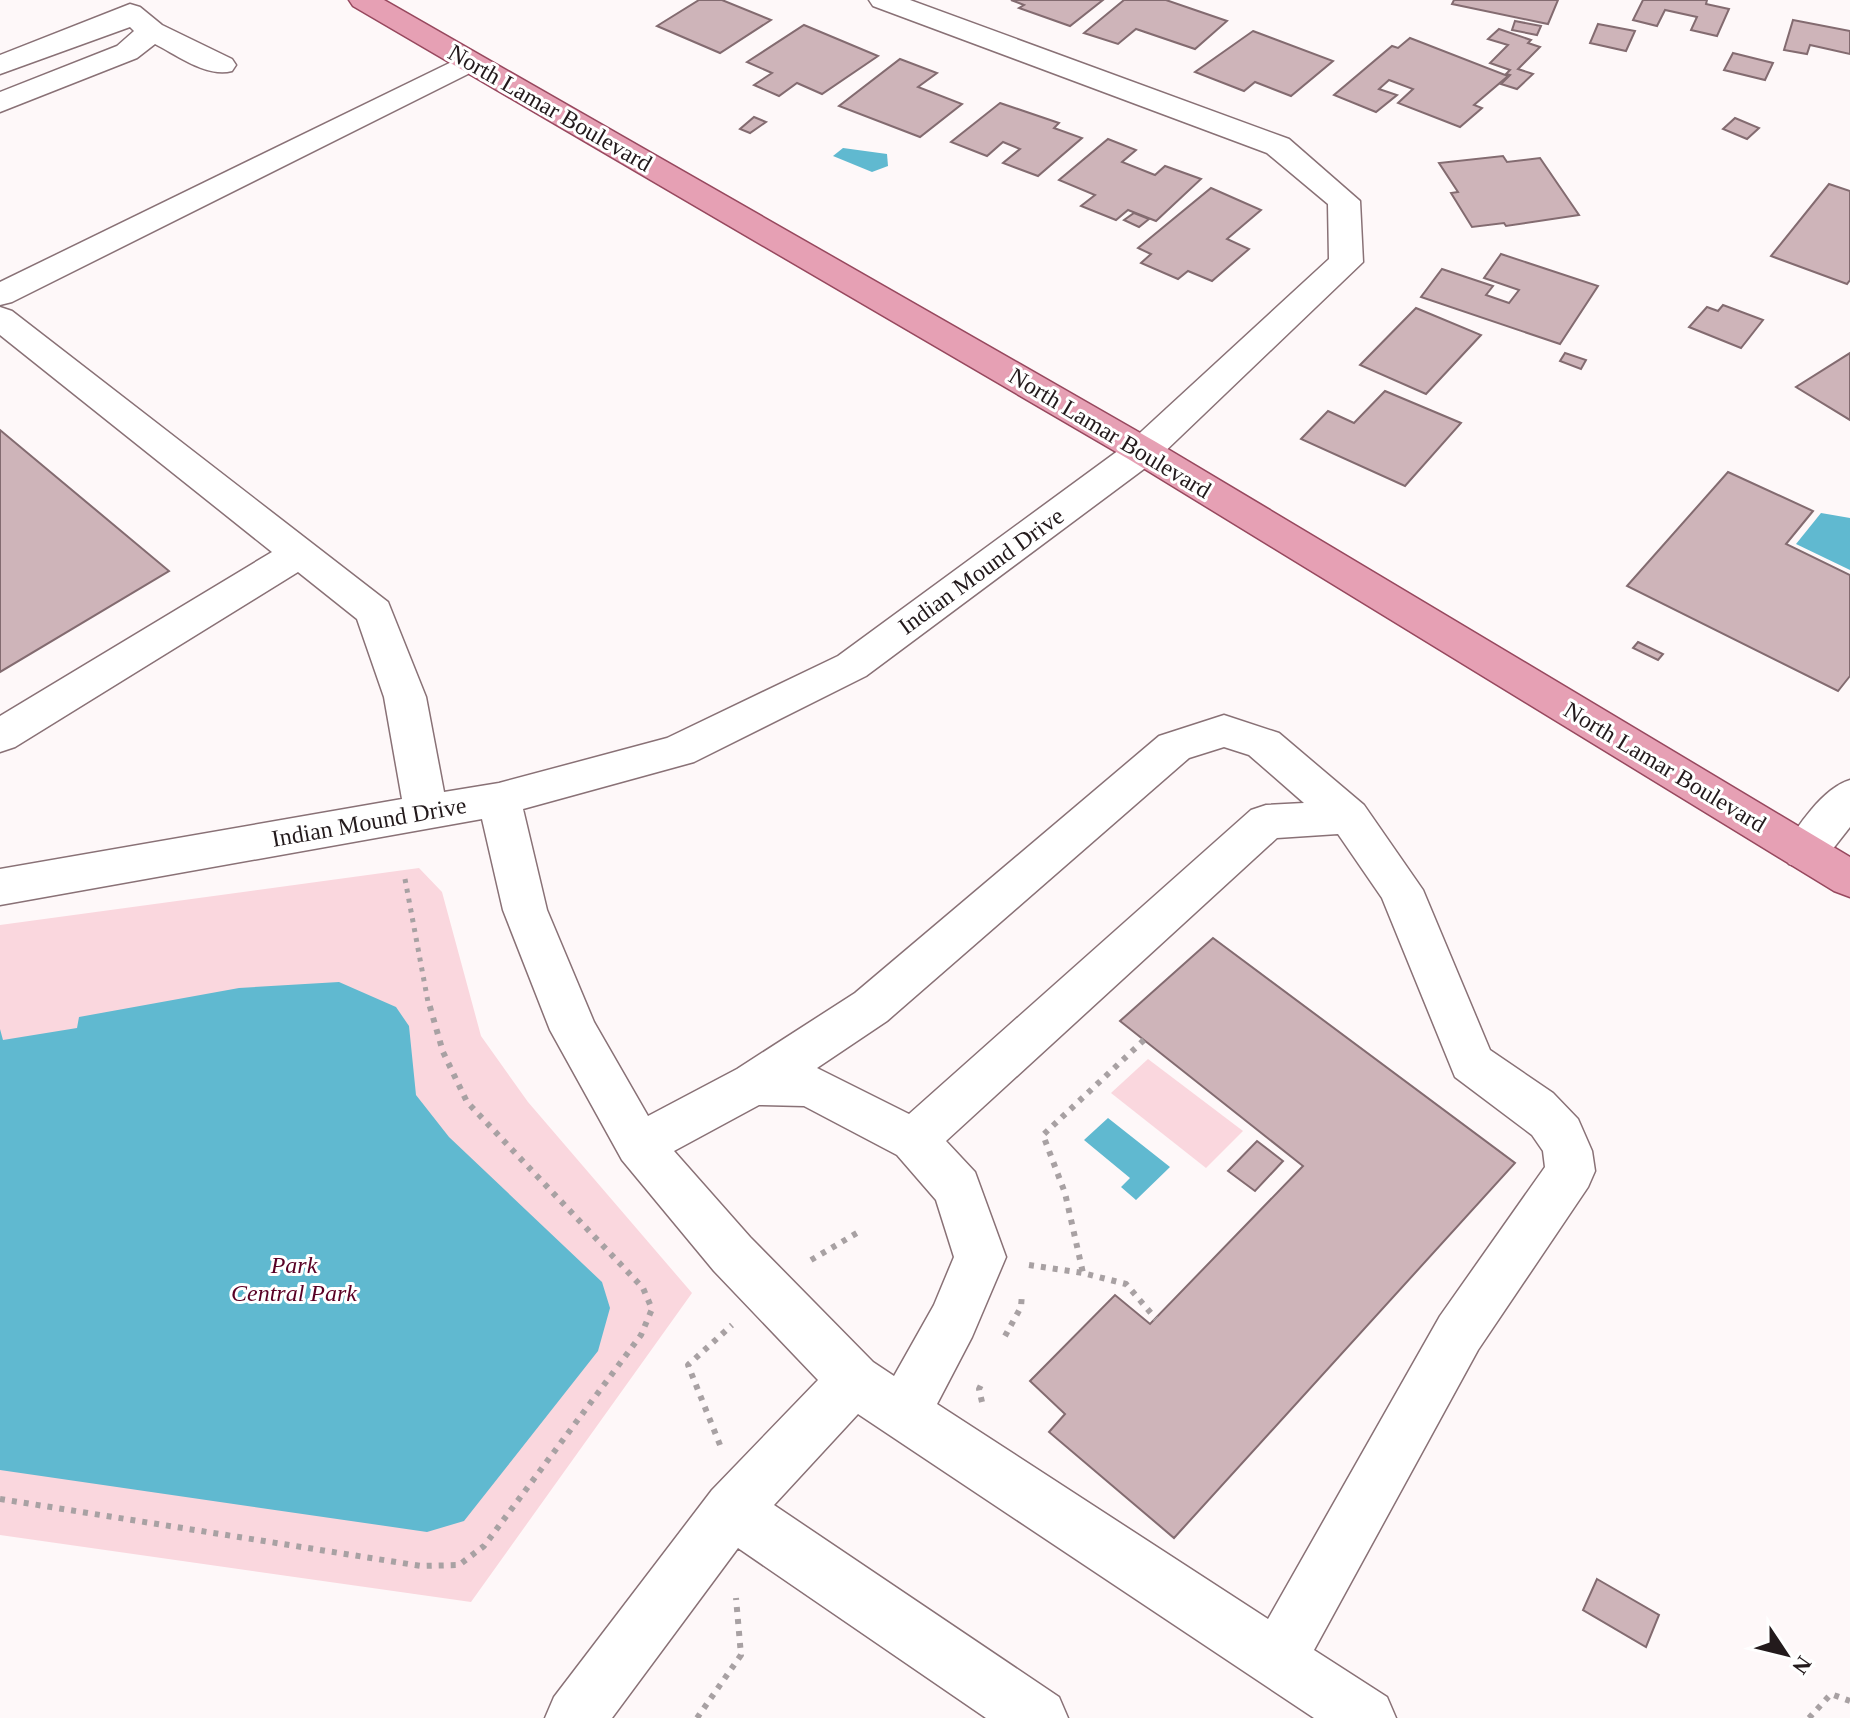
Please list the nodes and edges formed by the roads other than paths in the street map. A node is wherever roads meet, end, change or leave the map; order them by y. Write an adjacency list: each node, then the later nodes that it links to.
1 (363, 0): 4 (main road, North Lamar Boulevard)
2 (883, 0): 10 (street, Indian Mound Drive)
3 (133, 16): 5 (street); 6 (street); 7 (street)
4 (470, 62): 8 (street); 10 (main road, North Lamar Boulevard)
5 (0, 65)
6 (221, 65)
7 (0, 103)
8 (0, 295)
9 (0, 318): 11 (street)
10 (1143, 451): 14 (street, Indian Mound Drive); 17 (main road, North Lamar Boulevard)
11 (298, 554): 12 (street); 15 (street)
12 (0, 736)
13 (1850, 796): 17 (street)
14 (499, 799): 15 (street, Indian Mound Drive); 22 (street)
15 (426, 813): 19 (street, Indian Mound Drive)
16 (1349, 817): 20 (street); 21 (street); 26 (street)
17 (1805, 852): 18 (main road, North Lamar Boulevard)
18 (1850, 879)
19 (0, 887)
20 (754, 1084): 21 (street); 22 (street)
21 (914, 1140): 24 (street)
22 (639, 1145): 23 (street)
23 (854, 1380): 24 (street); 25 (street)
24 (903, 1412): 26 (street)
25 (732, 1510): 27 (street); 28 (street)
26 (1278, 1658): 29 (street)
27 (575, 1718)
28 (1038, 1718)
29 (1366, 1718)

